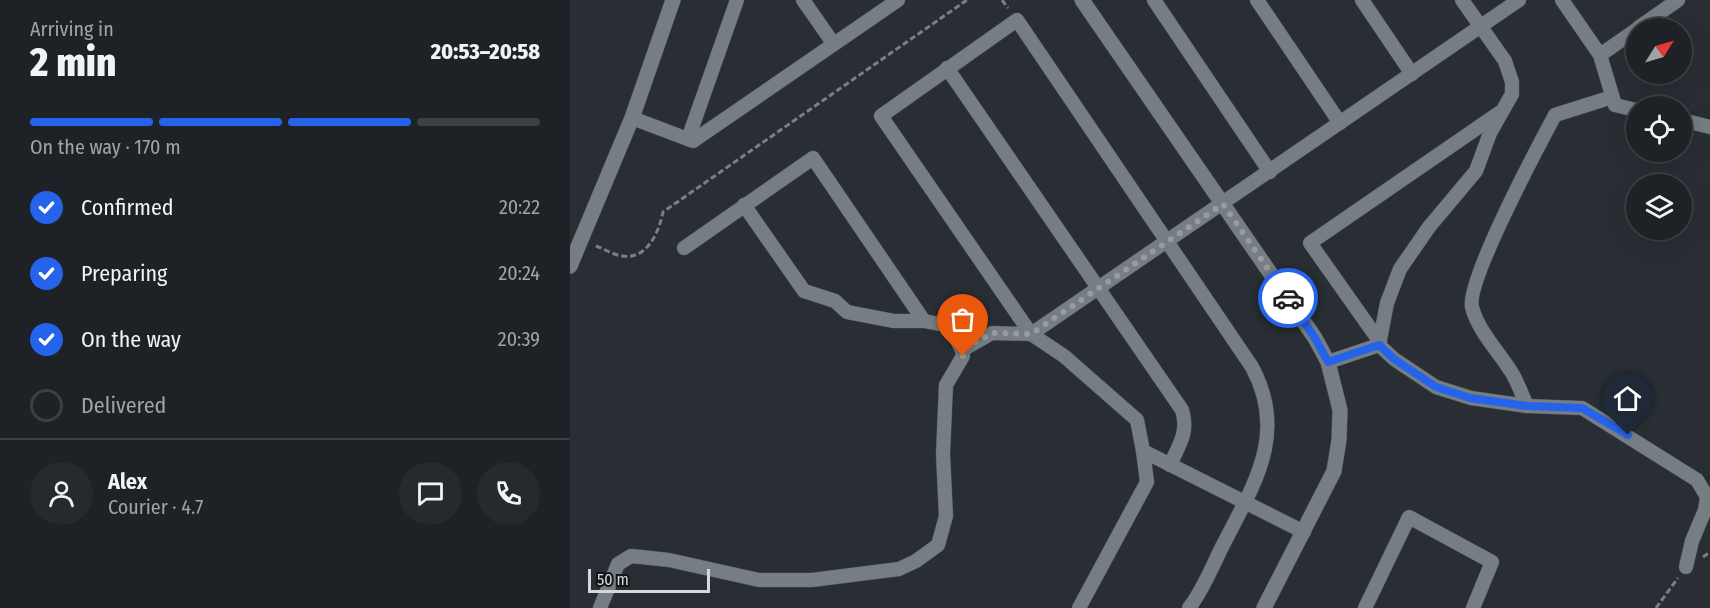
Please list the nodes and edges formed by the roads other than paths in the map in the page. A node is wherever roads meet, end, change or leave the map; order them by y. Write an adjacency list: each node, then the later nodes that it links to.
1 (673, 0): 23 (street)
2 (737, 0): 27 (street)
3 (803, 0): 16 (street)
4 (898, 0): 16 (street)
5 (1082, 0): 29 (street)
6 (1154, 0): 28 (street)
7 (1257, 0): 25 (street)
8 (1362, 0): 19 (street)
9 (1462, 0): 14 (street)
10 (1519, 0): 14 (street)
11 (1562, 0): 17 (street)
12 (1678, 0): 13 (street)
13 (1653, 18)
14 (1480, 27): 19 (street); 22 (street)
15 (1626, 37): 17 (street)
16 (833, 44): 27 (street)
17 (1600, 56): 20 (street)
18 (947, 68): 31 (street); 34 (street); 36 (street)
19 (1412, 74): 25 (street)
20 (1612, 97): 21 (street); 40 (street)
21 (1626, 108)
22 (1503, 110): 37 (street); 37 (street)
23 (632, 118): 27 (street); 33 (street)
24 (1692, 122): 26 (street)
25 (1340, 123): 28 (street)
26 (1710, 126)
27 (688, 139)
28 (1270, 172): 29 (street)
29 (1223, 204): 31 (street); 39 (street)
30 (744, 205): 32 (street); 35 (street); 35 (street)
31 (1167, 242): 34 (street); 43 (street)
32 (684, 248)
33 (570, 266)
34 (1099, 288): 36 (street); 42 (street)
35 (924, 321): 38 (street)
36 (1031, 334): 38 (street); 41 (street)
37 (1379, 343): 39 (street); 40 (street)
38 (962, 350): 46 (street)
39 (1328, 362): 44 (street)
40 (1527, 406): 45 (street)
41 (1143, 451): 42 (street); 47 (street)
42 (1170, 465): 43 (street)
43 (1245, 502): 44 (street); 48 (street)
44 (1304, 532): 49 (street)
45 (1686, 567)
46 (600, 608)
47 (1079, 608)
48 (1189, 608)
49 (1264, 608)
50 (1365, 608): 51 (street)
51 (1473, 608)

